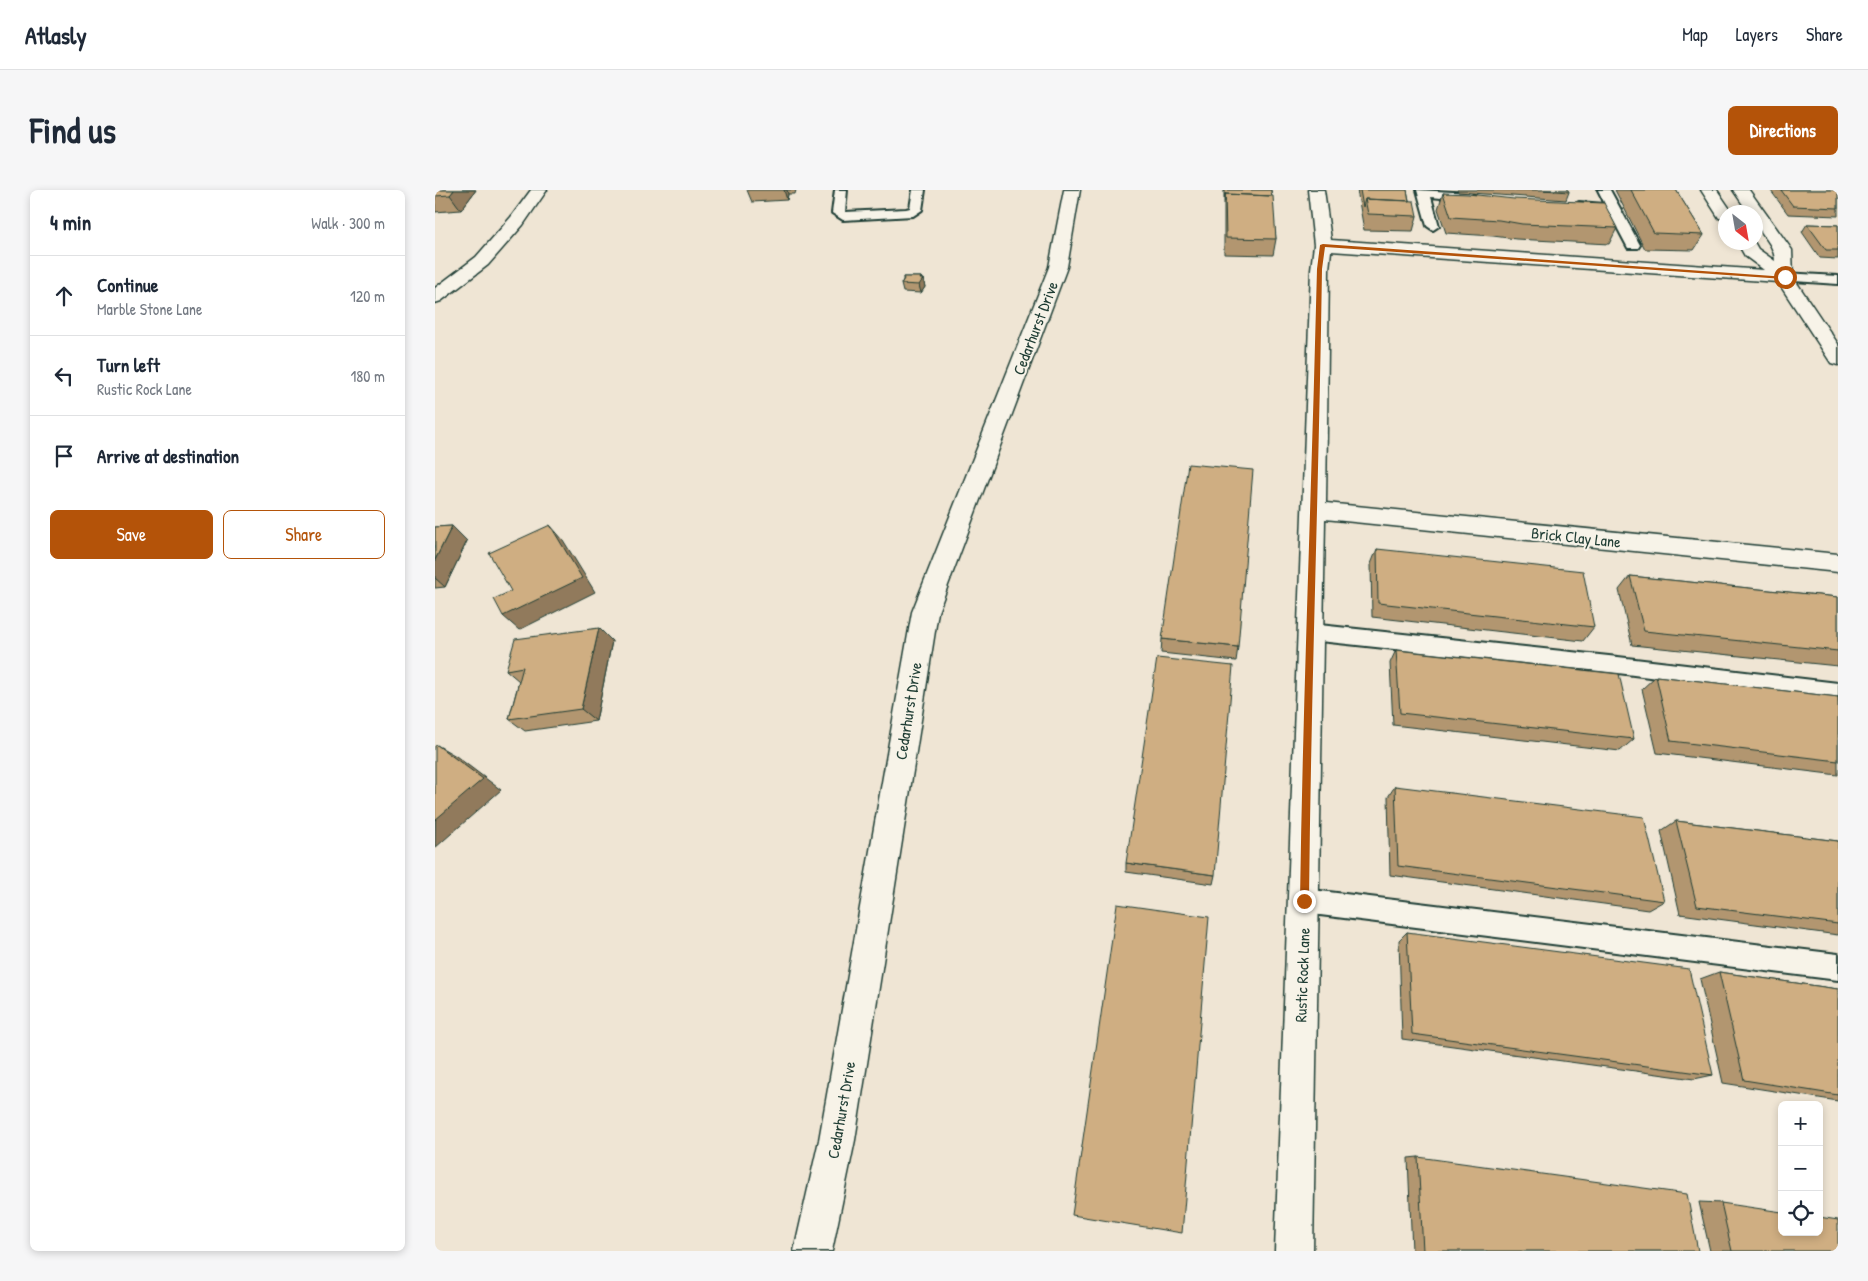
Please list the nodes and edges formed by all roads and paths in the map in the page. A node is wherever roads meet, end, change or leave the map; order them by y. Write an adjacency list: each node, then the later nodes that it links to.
1 (539, 190): 20 (street)
2 (841, 190): 3 (lane)
3 (919, 190)
4 (1072, 190): 28 (street, Cedarhurst Drive)
5 (1316, 190): 16 (street, Rustic Rock Lane)
6 (1604, 190): 13 (lane)
7 (1709, 190): 12 (street)
8 (1741, 190): 18 (street)
9 (1424, 191): 10 (lane); 14 (lane)
10 (1481, 197)
11 (1567, 205): 13 (lane)
12 (1719, 205)
13 (1614, 209): 15 (lane)
14 (1433, 226)
15 (1633, 244)
16 (1323, 245): 18 (street); 22 (street, Rustic Rock Lane)
17 (1750, 250): 18 (street)
18 (1785, 277): 19 (lane); 21 (street)
19 (1838, 280)
20 (435, 296)
21 (1838, 359)
22 (1315, 510): 23 (street, Brick Clay Lane); 24 (street, Rustic Rock Lane)
23 (1838, 563)
24 (1310, 632): 25 (lane); 26 (street, Rustic Rock Lane)
25 (1838, 692)
26 (1304, 901): 27 (lane); 29 (street, Rustic Rock Lane)
27 (1838, 967)
28 (813, 1251)
29 (1293, 1251)

